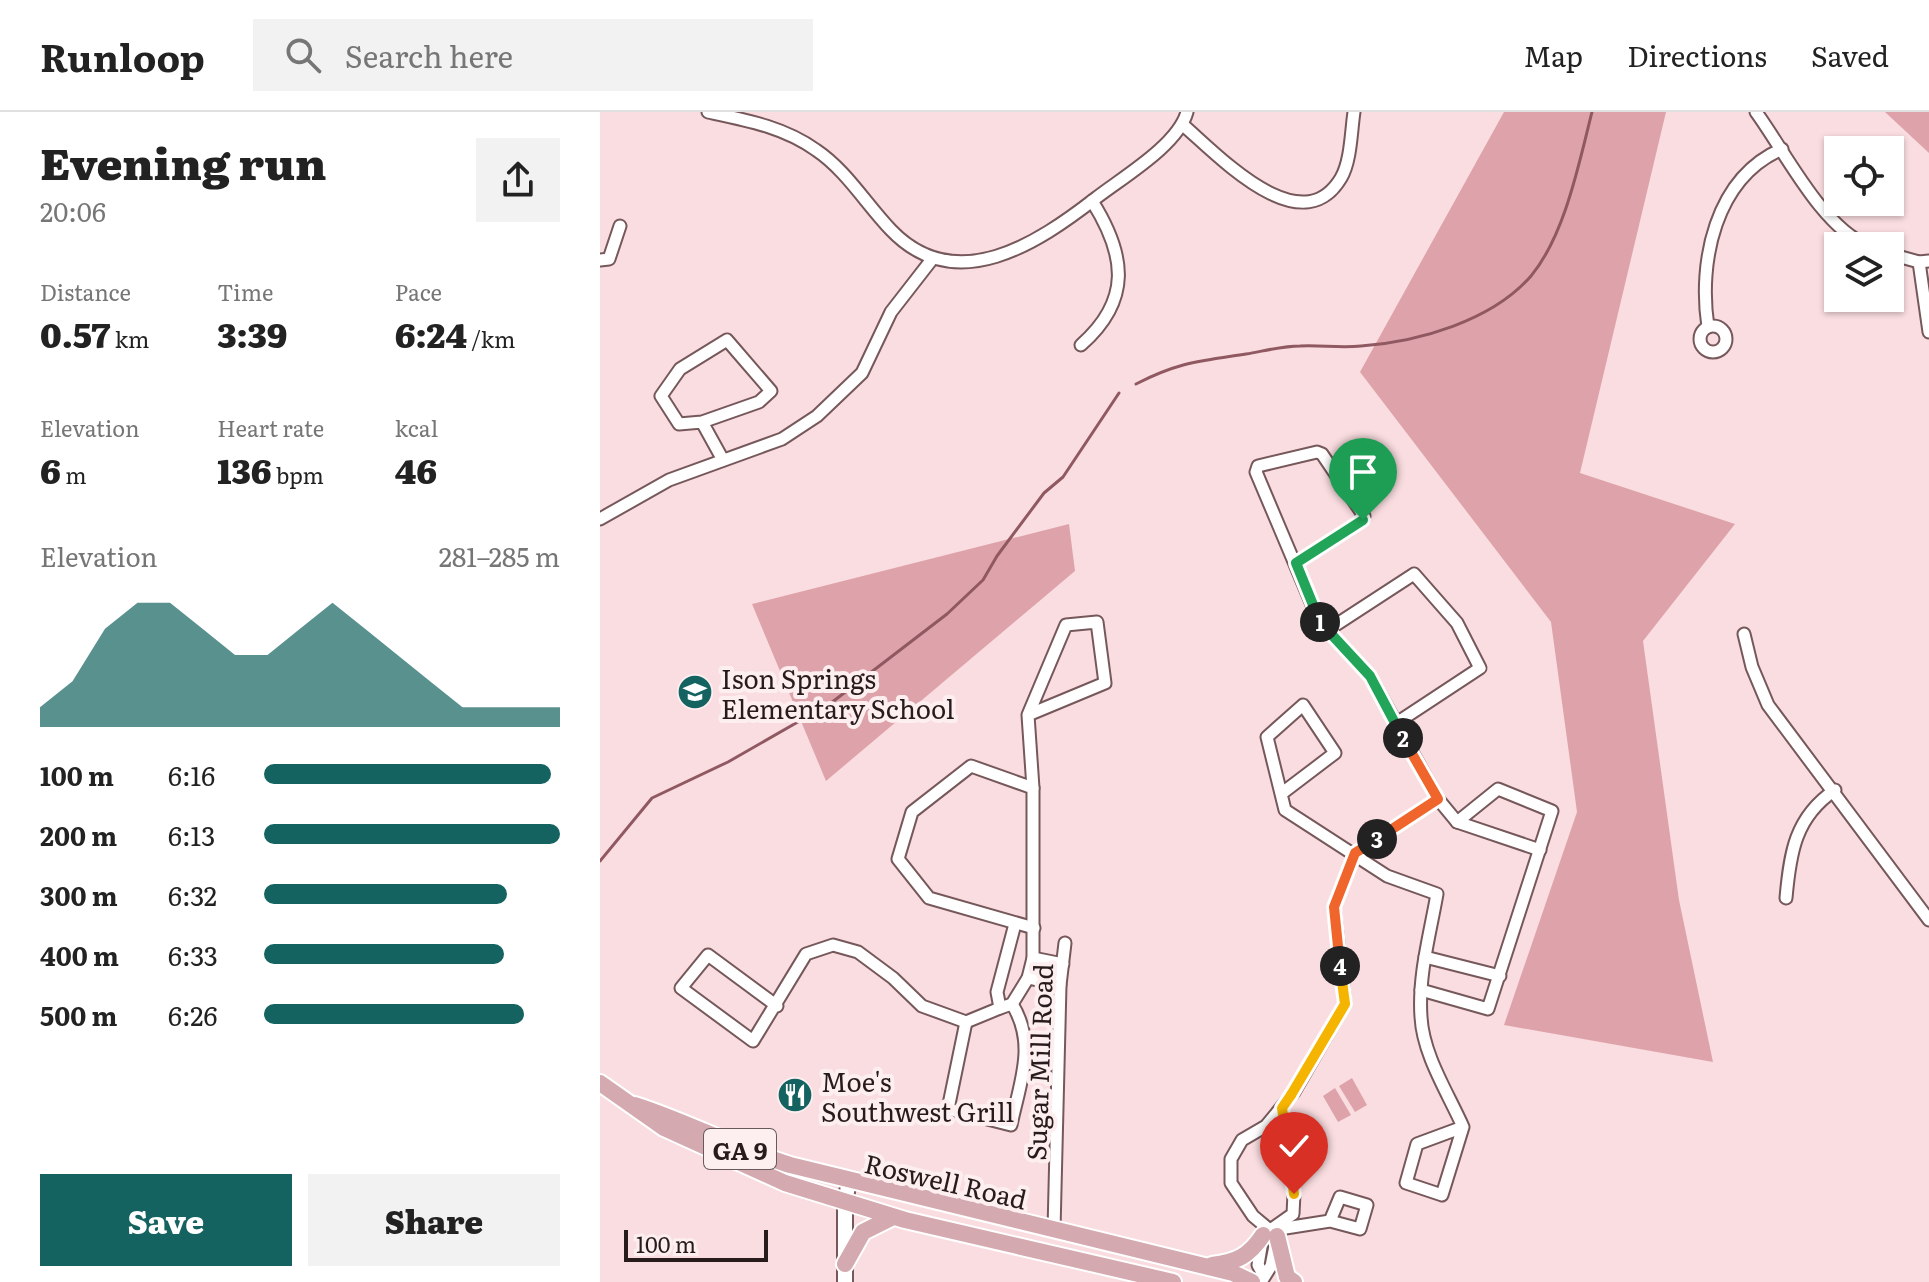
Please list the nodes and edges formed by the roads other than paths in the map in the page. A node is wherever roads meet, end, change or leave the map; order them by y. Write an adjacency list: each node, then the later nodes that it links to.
1 (708, 112): 11 (street)
2 (1187, 112): 5 (street)
3 (1354, 112): 5 (street)
4 (1756, 112): 6 (street)
5 (1183, 125): 7 (street)
6 (1782, 149): 9 (street); 14 (street)
7 (1092, 201): 11 (street); 16 (street)
8 (620, 226): 12 (street)
9 (1844, 232)
10 (1904, 257): 13 (street)
11 (933, 258): 18 (street)
12 (600, 260)
13 (1924, 262): 15 (street)
14 (1708, 327)
15 (1929, 332)
16 (1081, 345)
17 (702, 422): 17 (street); 18 (street)
18 (723, 460): 19 (street)
19 (600, 519)
20 (1296, 563): 20 (street); 21 (street)
21 (1328, 630): 24 (street); 24 (street)
22 (1744, 634): 26 (street)
23 (1028, 715): 23 (street); 25 (street)
24 (1395, 724): 28 (street)
25 (1033, 788): 34 (street); 35 (street)
26 (1835, 790): 32 (street); 33 (street)
27 (1281, 794): 27 (street); 31 (street)
28 (1438, 799): 29 (street); 31 (street)
29 (1457, 822): 30 (street); 30 (street)
30 (1540, 850): 40 (street)
31 (1355, 853): 37 (street); 49 (street)
32 (1786, 898)
33 (1929, 920)
34 (1015, 924): 35 (street); 45 (street)
35 (1034, 928): 38 (street)
36 (1065, 943): 39 (street, Sugar Mill Road)
37 (1425, 957): 40 (street); 43 (street)
38 (1033, 958): 39 (street); 41 (street)
39 (1063, 964): 42 (street, Sugar Mill Road)
40 (1500, 976): 43 (street)
41 (1028, 978): 42 (street); 45 (street)
42 (1060, 985): 55 (street, Sugar Mill Road)
43 (1421, 990): 50 (street)
44 (777, 1006): 44 (street); 46 (street)
45 (1006, 1006): 46 (street); 46 (street)
46 (966, 1022)
47 (600, 1083): 48 (main road, Roswell Road / GA 9)
48 (635, 1105): 51 (main road, Roswell Road / GA 9); 52 (main road, Roswell Road / GA 9)
49 (1282, 1108): 56 (street); 56 (street)
50 (1463, 1127): 50 (street)
51 (849, 1181): 52 (street); 55 (main road, Roswell Road / GA 9)
52 (845, 1203): 53 (main road, Roswell Road / GA 9); 57 (street)
53 (893, 1217): 57 (main road); 61 (main road, Roswell Road / GA 9)
54 (1330, 1221): 56 (street)
55 (1054, 1230): 58 (main road, Roswell Road / GA 9)
56 (1271, 1234): 58 (main road); 59 (street); 62 (main road)
57 (845, 1264): 60 (street)
58 (1205, 1267): 59 (main road, Roswell Road / GA 9)
59 (1259, 1279)
60 (845, 1282)
61 (1173, 1282)
62 (1294, 1282)

